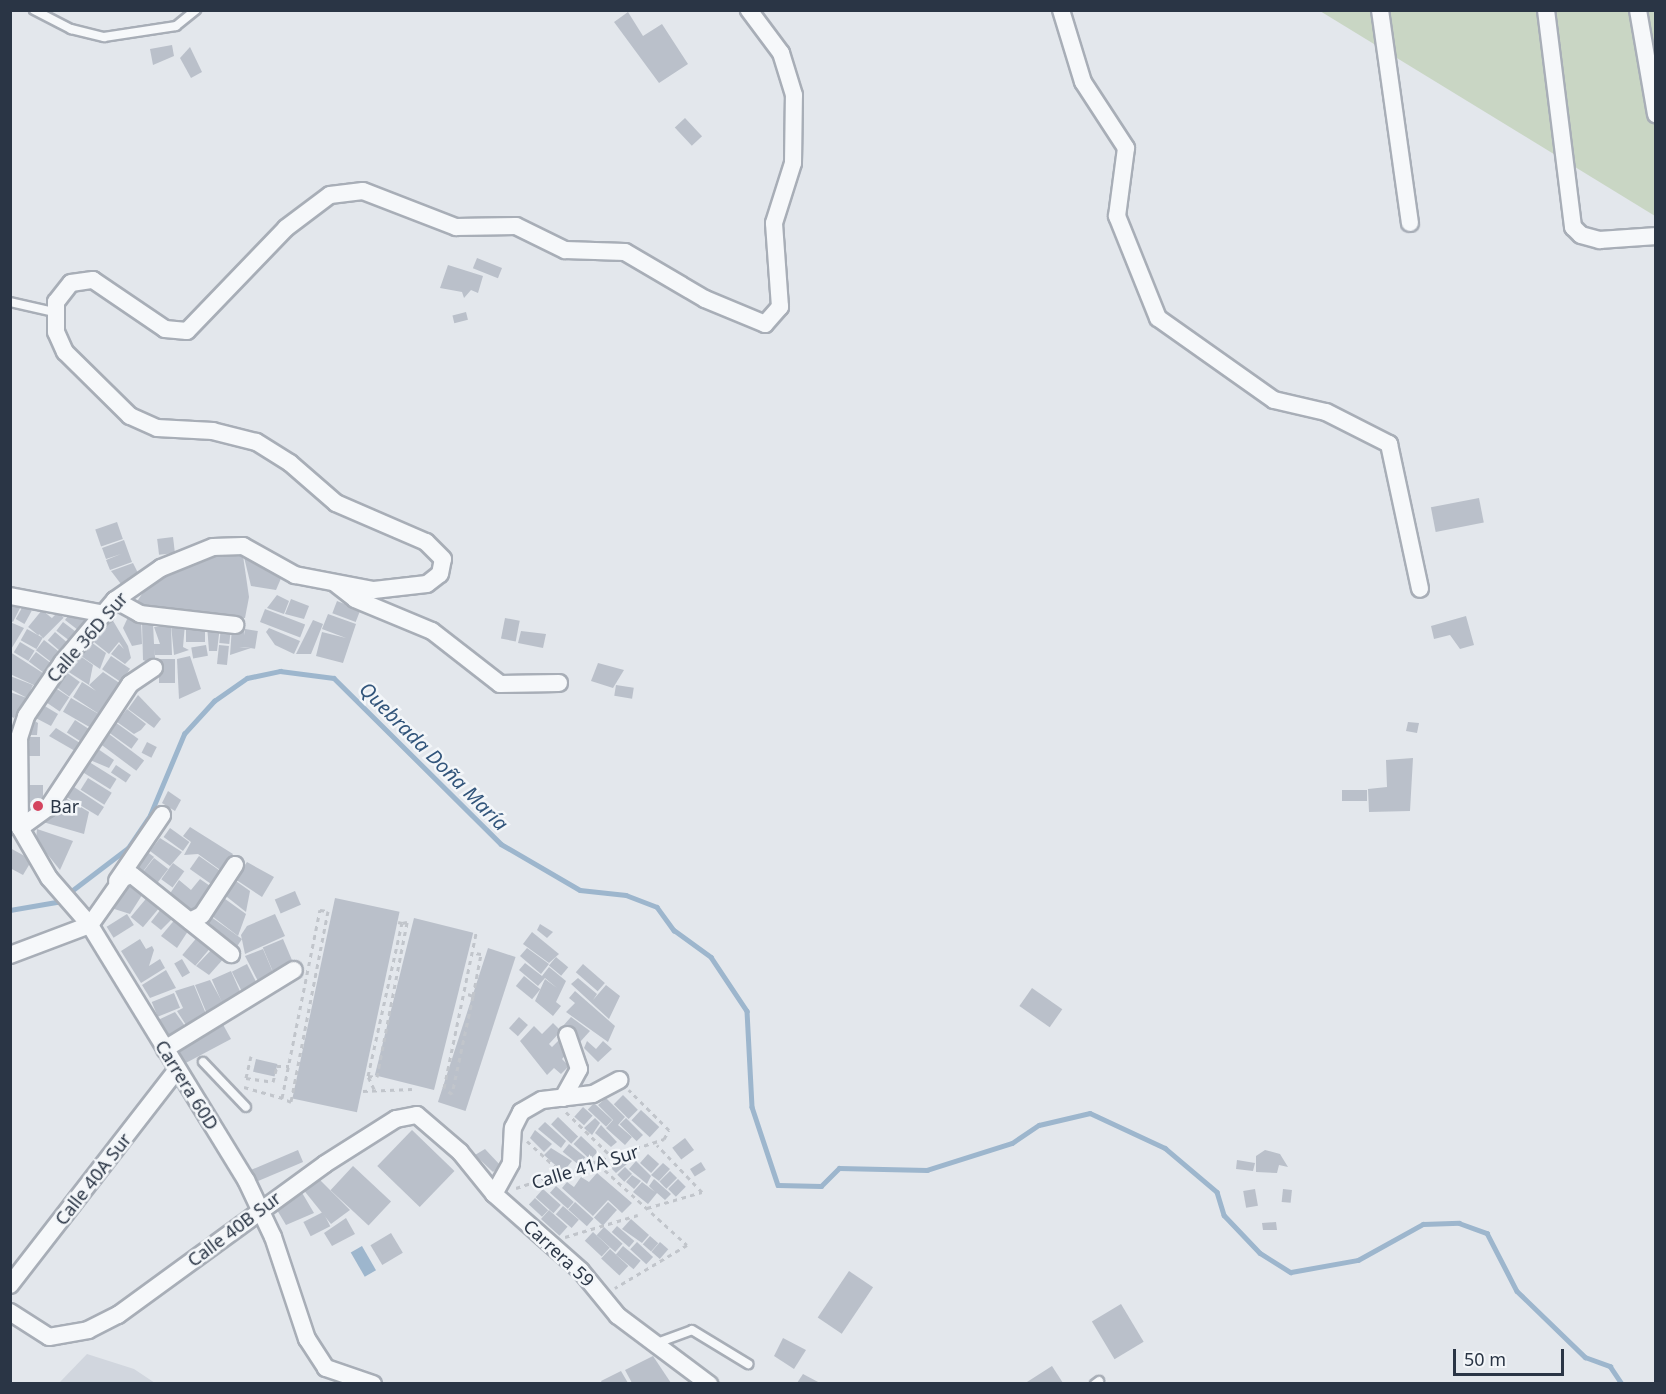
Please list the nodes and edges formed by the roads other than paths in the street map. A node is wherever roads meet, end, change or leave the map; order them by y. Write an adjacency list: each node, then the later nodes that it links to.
1 (34, 10): 2 (lane)
2 (196, 10)
3 (749, 10): 12 (street)
4 (1061, 10): 14 (street)
5 (1380, 10): 9 (street)
6 (1546, 10): 10 (street)
7 (1638, 10): 8 (street)
8 (1656, 114)
9 (1410, 223)
10 (1656, 236)
11 (10, 302): 12 (lane)
12 (54, 312): 13 (street)
13 (335, 583): 16 (street, Calle 36D Sur); 19 (street)
14 (1420, 589)
15 (10, 596): 16 (street)
16 (110, 607): 17 (street); 21 (street, Calle 36D Sur)
17 (235, 625)
18 (154, 668): 21 (street)
19 (559, 683)
20 (162, 815): 23 (street)
21 (15, 828): 23 (street, Carrera 60D)
22 (235, 865): 24 (street)
23 (86, 921): 24 (street); 25 (street); 29 (street, Carrera 60D)
24 (190, 921): 26 (street)
25 (10, 954)
26 (231, 954)
27 (294, 970): 29 (street)
28 (567, 1035): 33 (street)
29 (165, 1049): 31 (street, Carrera 60D)
30 (203, 1062): 34 (lane)
31 (175, 1072): 37 (street, Carrera 60D); 38 (street, Calle 40A Sur)
32 (619, 1080): 33 (street)
33 (563, 1098): 36 (street)
34 (246, 1107)
35 (417, 1115): 36 (street, Carrera 59); 37 (street, Calle 40B Sur)
36 (494, 1194): 40 (street, Carrera 59)
37 (257, 1211): 39 (street, Calle 40B Sur); 42 (street, Carrera 60D)
38 (10, 1285)
39 (10, 1312)
40 (657, 1343): 41 (lane); 44 (street, Carrera 59)
41 (748, 1364)
42 (323, 1376): 43 (street, Carrera 60D)
43 (373, 1383)
44 (709, 1383)

